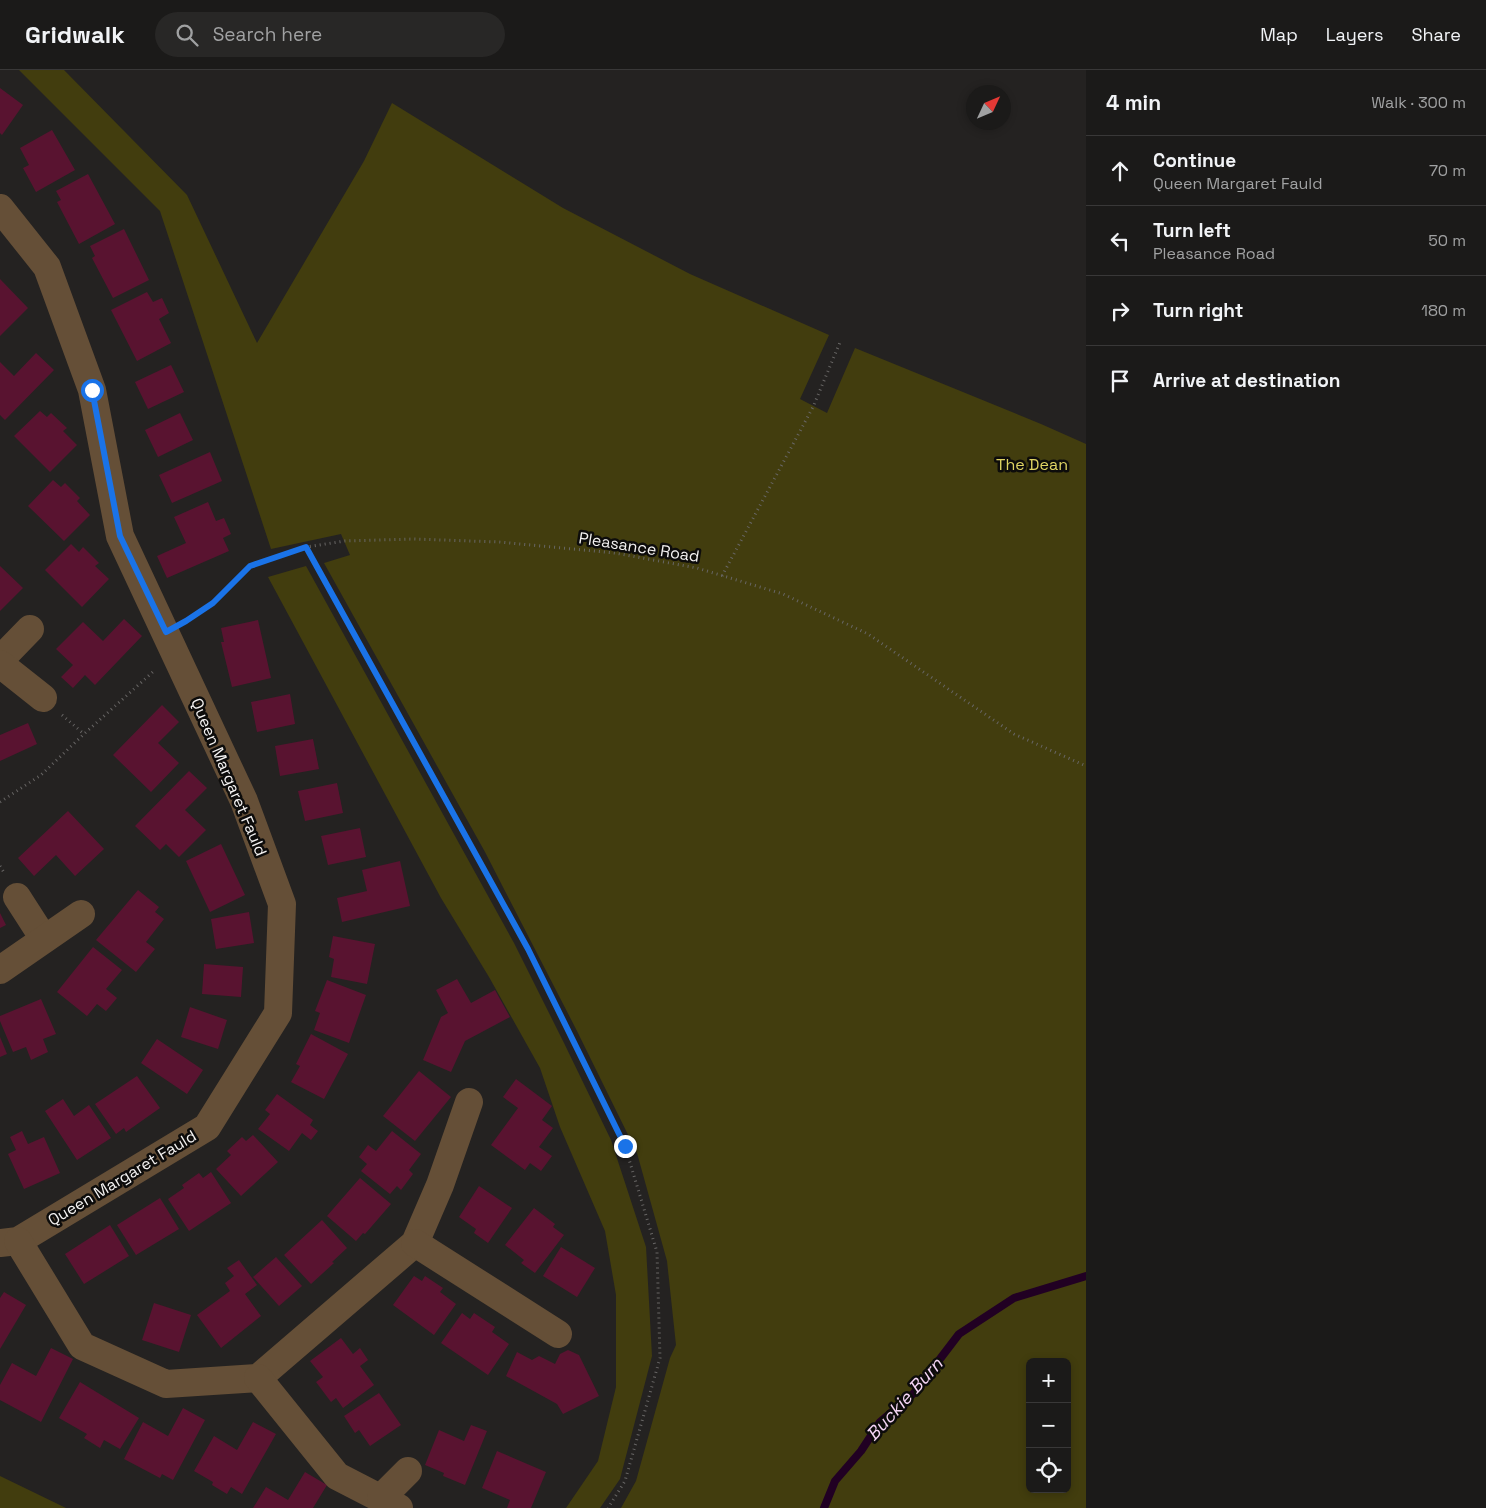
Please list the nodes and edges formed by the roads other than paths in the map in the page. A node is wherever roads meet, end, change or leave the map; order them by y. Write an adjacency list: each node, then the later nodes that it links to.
1 (0, 208): 11 (street, Queen Margaret Fauld)
2 (30, 629): 3 (street)
3 (0, 660)
4 (0, 664): 5 (street)
5 (43, 698)
6 (17, 897): 8 (street)
7 (81, 914): 8 (street)
8 (44, 939): 9 (street)
9 (0, 970)
10 (469, 1102): 12 (street)
11 (9, 1242): 14 (street)
12 (415, 1243): 13 (street); 14 (street)
13 (558, 1334)
14 (258, 1378): 16 (street)
15 (408, 1472): 16 (street)
16 (390, 1503)

